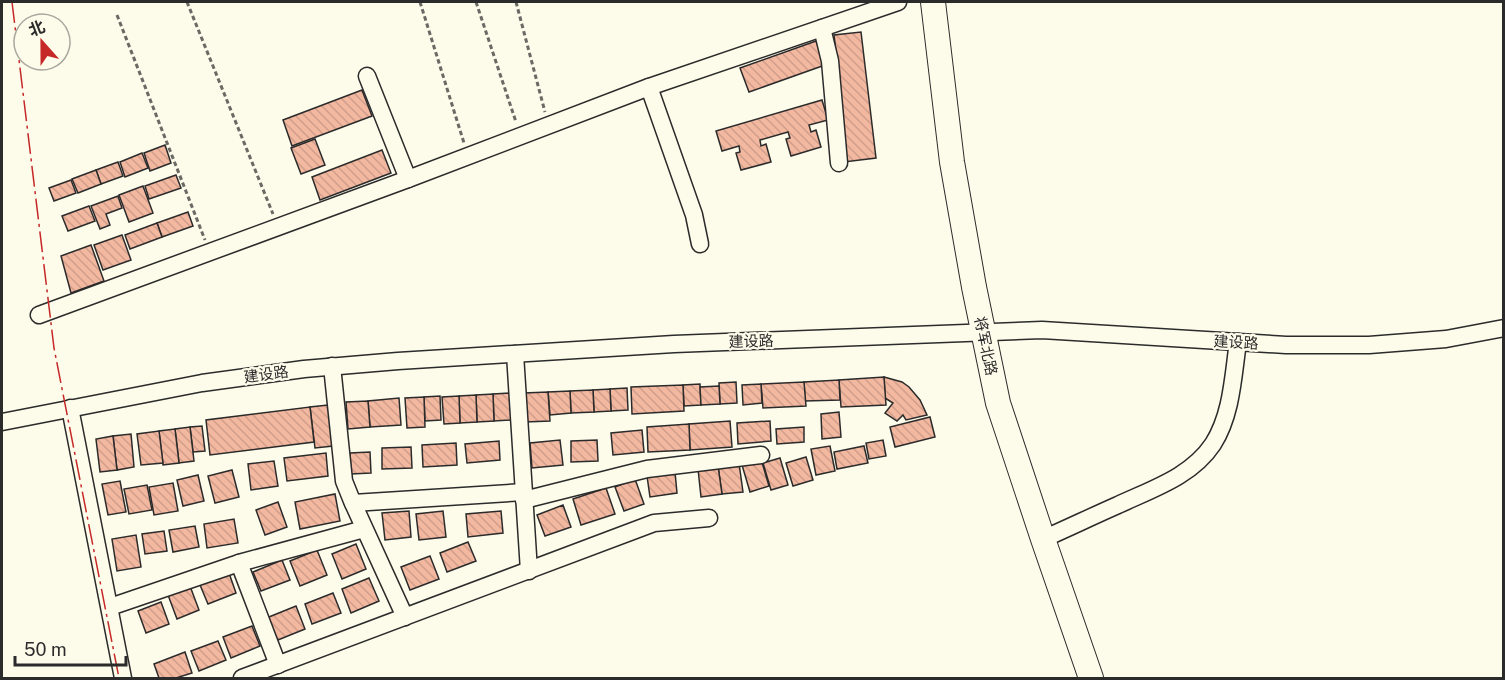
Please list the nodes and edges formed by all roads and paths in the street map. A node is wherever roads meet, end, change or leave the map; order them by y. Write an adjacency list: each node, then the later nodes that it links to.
1 (186, 2): 17 (path)
2 (420, 2): 14 (path)
3 (476, 2): 13 (path)
4 (516, 2): 12 (path)
5 (898, 2): 9 (street)
6 (916, 2): 22 (highway, 将军北路)
7 (933, 2): 22 (highway, 将军北路)
8 (117, 15): 19 (path)
9 (822, 28): 11 (street); 15 (street)
10 (367, 76): 16 (street)
11 (649, 87): 12 (street); 18 (street)
12 (549, 125): 13 (street)
13 (521, 136): 14 (street)
14 (468, 156): 16 (street)
15 (839, 163)
16 (408, 179): 17 (street)
17 (278, 227): 19 (street)
18 (700, 244)
19 (210, 252): 20 (street)
20 (39, 315)
21 (1503, 328): 23 (street, 建设路)
22 (975, 333): 23 (street, 建设路); 24 (street, 建设路); 33 (highway, 将军北路); 41 (highway, 将军北路)
23 (1238, 342): 33 (street)
24 (515, 354): 25 (street, 建设路); 29 (street)
25 (332, 366): 26 (street, 建设路); 30 (street)
26 (70, 408): 27 (street, 建设路); 36 (street)
27 (2, 422)
28 (761, 455): 29 (street)
29 (524, 496): 30 (street); 35 (street)
30 (353, 503): 32 (street)
31 (709, 518): 35 (street)
32 (364, 529): 34 (street); 37 (street)
33 (1042, 539): 42 (highway, 将军北路)
34 (239, 563): 36 (street); 38 (street)
35 (529, 571): 37 (street)
36 (110, 607): 39 (street)
37 (405, 617): 38 (street)
38 (278, 665): 40 (street)
39 (123, 678)
40 (243, 678)
41 (1074, 678)
42 (1091, 678)

